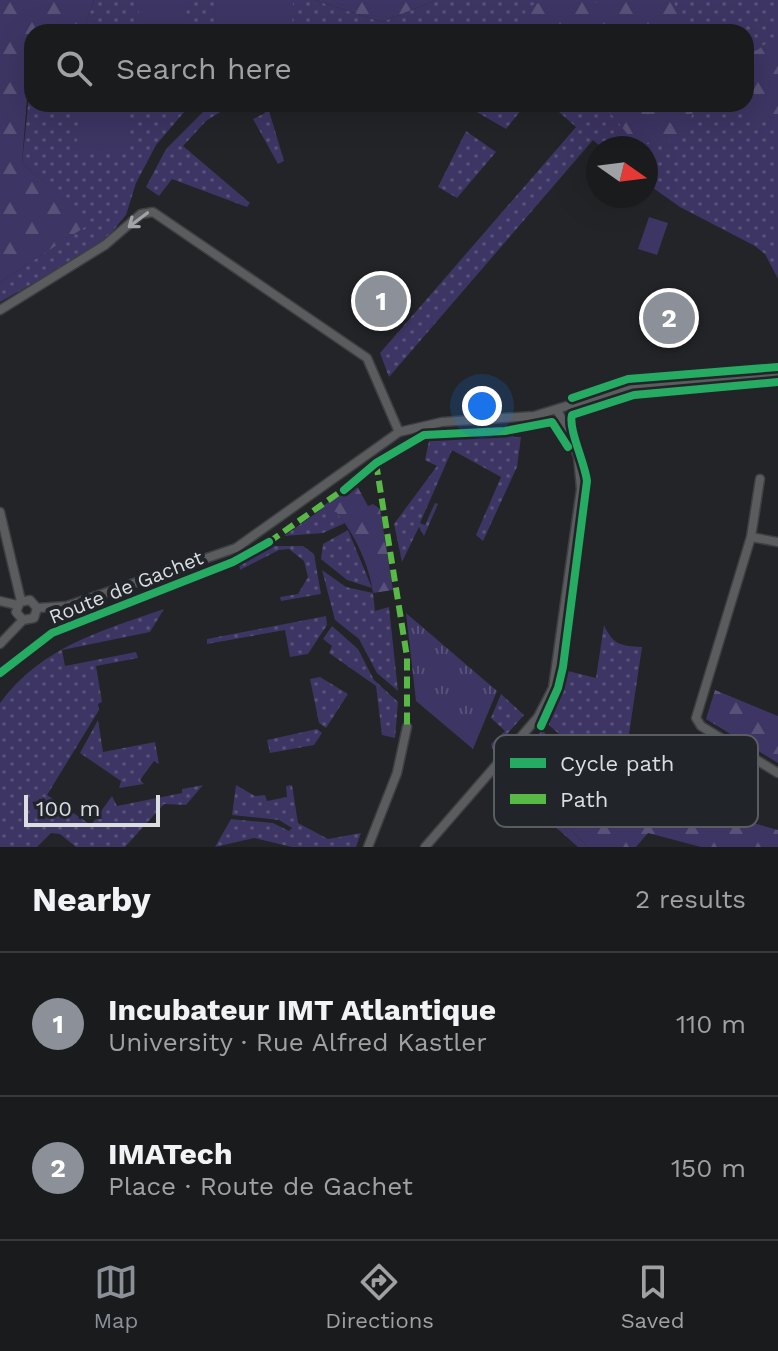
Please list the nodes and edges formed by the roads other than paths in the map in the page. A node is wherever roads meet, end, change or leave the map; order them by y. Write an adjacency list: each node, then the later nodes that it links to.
1 (0, 310): 4 (street, one-way to 1)
2 (778, 373): 3 (street, Route de Gachet)
3 (557, 409): 4 (street, Route de Gachet); 16 (street)
4 (399, 432): 12 (street, Route de Gachet)
5 (760, 479): 8 (street)
6 (0, 512): 7 (street)
7 (3, 533): 11 (street)
8 (751, 537): 9 (street); 17 (street)
9 (778, 542)
10 (0, 601): 11 (street)
11 (19, 603): 12 (street); 13 (street)
12 (37, 608): 13 (street)
13 (23, 620): 14 (street, Route de Gachet)
14 (0, 644)
15 (407, 727): 21 (street)
16 (523, 735)
17 (716, 735)
18 (758, 761): 20 (street)
19 (494, 768): 22 (street)
20 (778, 773)
21 (368, 847)
22 (425, 847)

